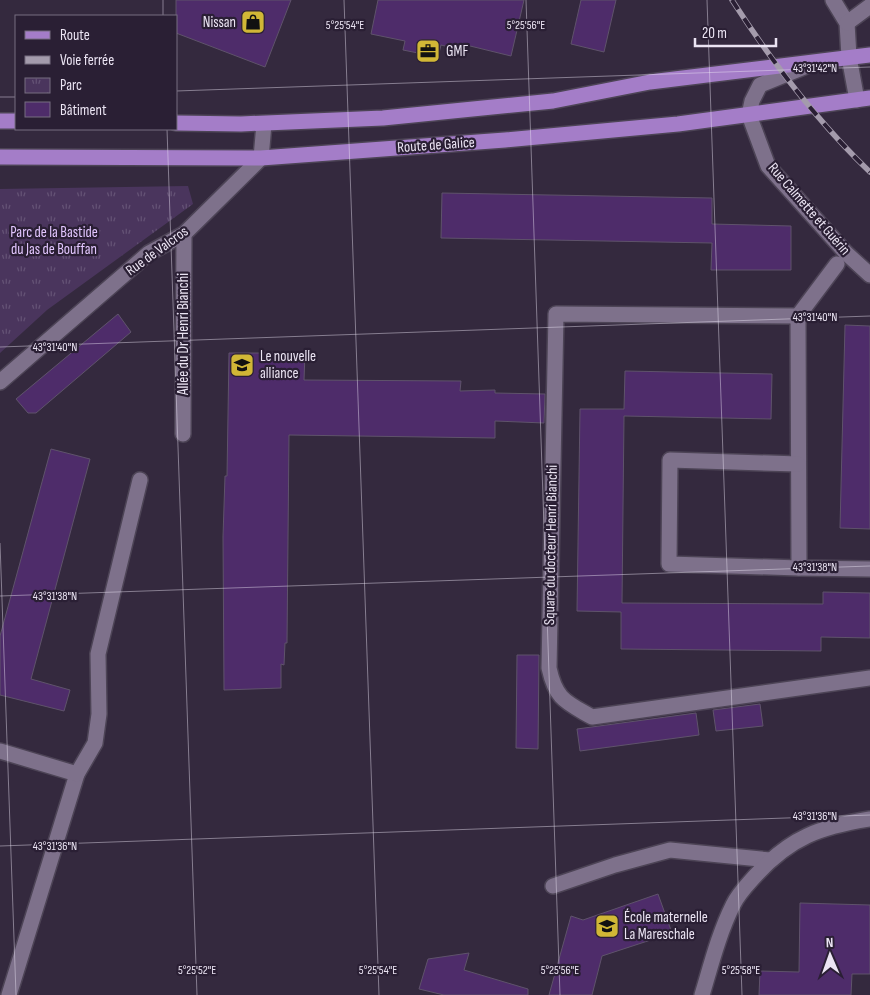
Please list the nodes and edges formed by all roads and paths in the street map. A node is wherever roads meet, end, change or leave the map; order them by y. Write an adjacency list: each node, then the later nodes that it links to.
1 (832, 0): 3 (street)
2 (870, 6): 3 (street)
3 (846, 23): 5 (street)
4 (870, 55): 5 (main road, Route de Galice)
5 (849, 57): 6 (main road, Route de Galice); 7 (street)
6 (820, 61): 8 (street); 12 (main road, Route de Galice)
7 (864, 99): 8 (main road, Route de Galice)
8 (750, 115): 14 (main road, Route de Galice); 17 (street, Rue Calmette et Guérin)
9 (0, 121): 10 (main road)
10 (15, 121)
11 (178, 124): 12 (main road, Route de Galice)
12 (264, 124): 14 (street)
13 (0, 157): 14 (main road, Route de Galice)
14 (261, 158): 15 (street, Rue de Valcros)
15 (184, 234): 19 (street, Rue de Valcros); 20 (street, Allée du Dr Henri Bianchi)
16 (837, 264): 18 (street)
17 (870, 275)
18 (798, 316): 21 (street); 25 (street, Square du docteur Henri Bianchi)
19 (0, 382)
20 (183, 434)
21 (798, 464): 23 (street); 23 (street)
22 (140, 480): 27 (street)
23 (799, 568): 24 (street)
24 (870, 569)
25 (870, 678)
26 (0, 752): 27 (street)
27 (77, 774): 31 (street)
28 (870, 819): 29 (street)
29 (770, 860): 30 (street); 32 (street)
30 (553, 886)
31 (9, 995)
32 (702, 995)

